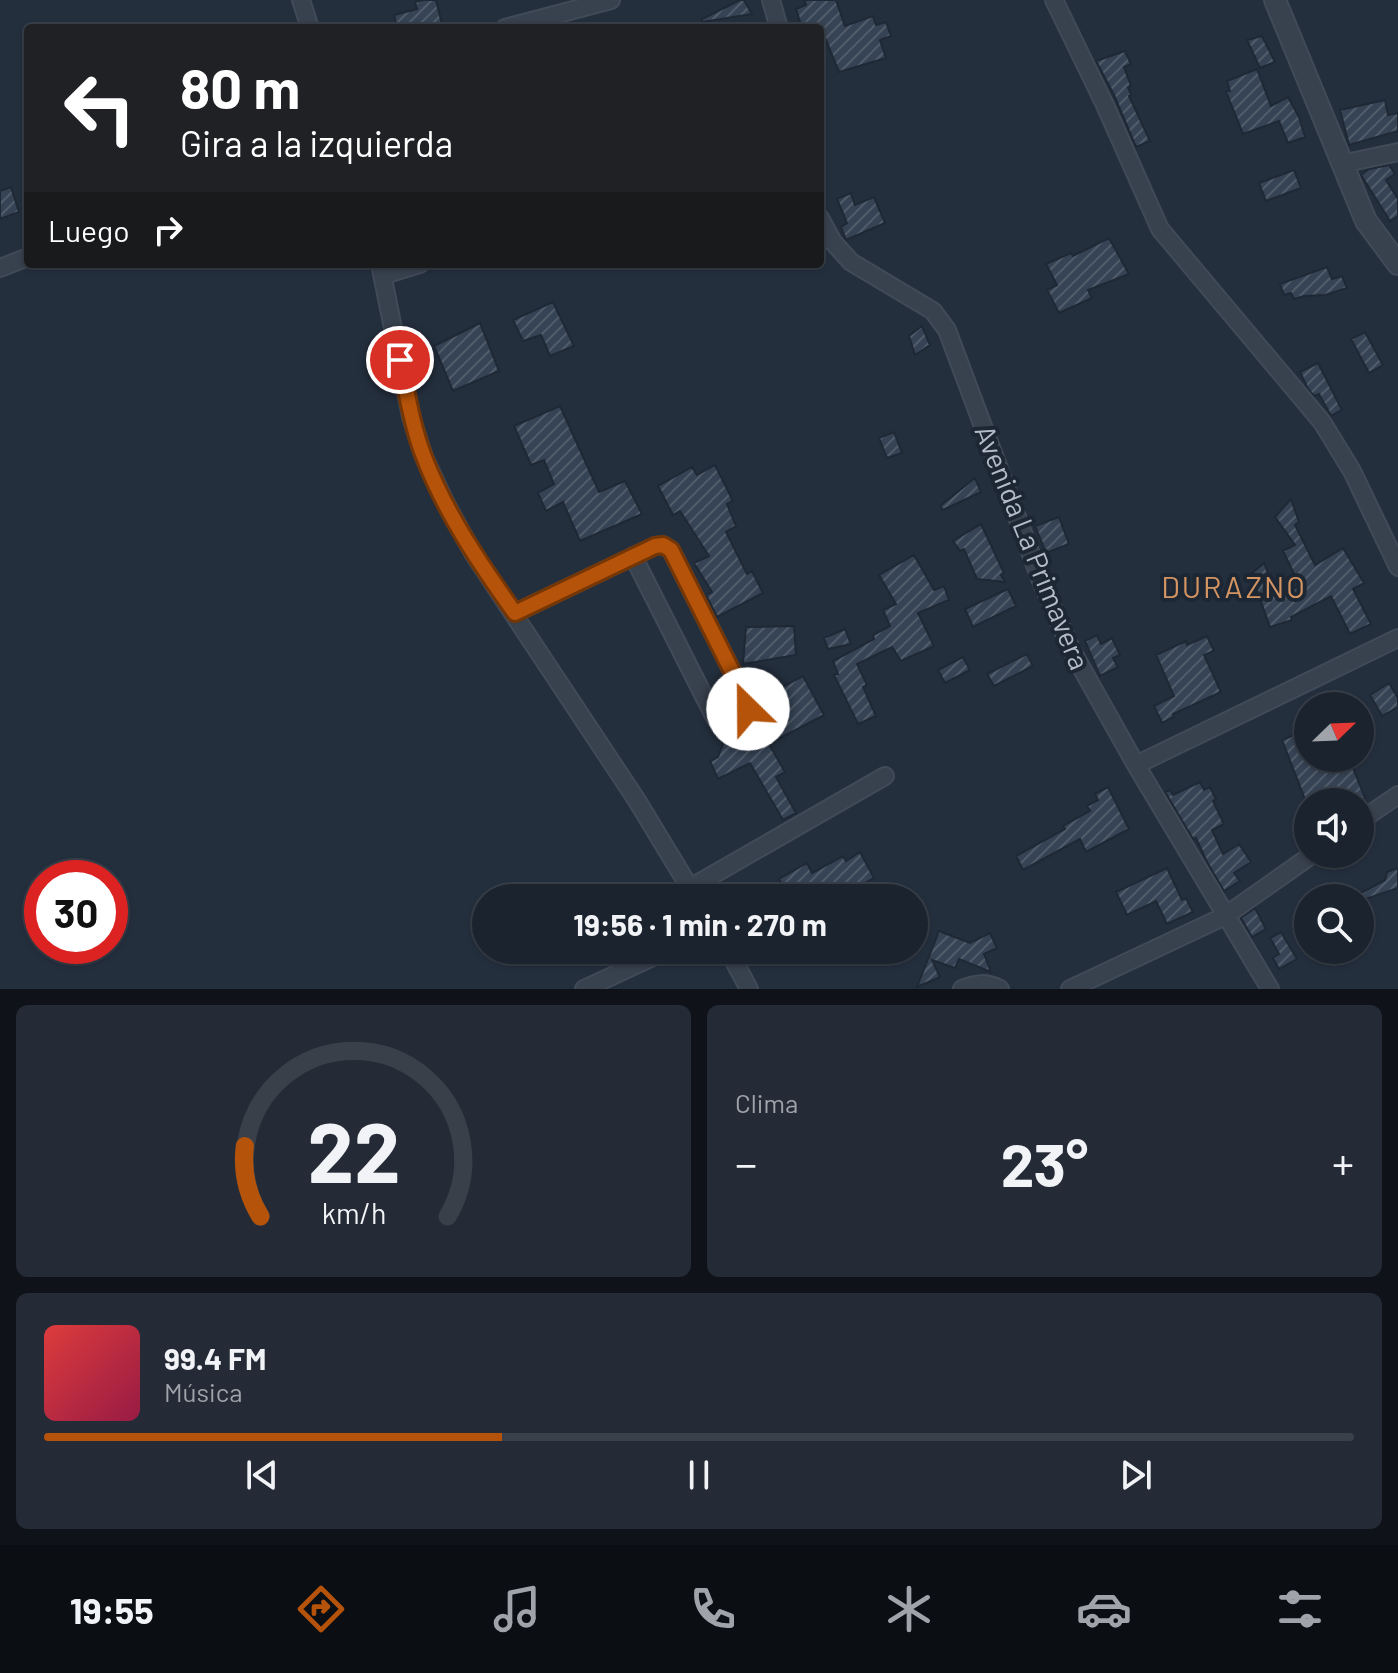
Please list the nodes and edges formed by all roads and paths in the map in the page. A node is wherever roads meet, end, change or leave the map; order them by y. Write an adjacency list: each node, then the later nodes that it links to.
1 (301, 0): 6 (street)
2 (611, 0): 7 (street)
3 (771, 0): 8 (street)
4 (1054, 0): 17 (street)
5 (1275, 0): 10 (street)
6 (309, 24)
7 (520, 24)
8 (778, 24)
9 (1398, 152): 10 (street)
10 (1341, 164): 13 (street)
11 (824, 225): 20 (street, Avenida La Primavera)
12 (24, 259): 14 (street)
13 (1398, 264)
14 (0, 268)
15 (382, 270): 18 (street)
16 (633, 556): 16 (street); 18 (street)
17 (1398, 567)
18 (515, 613): 25 (street)
19 (1398, 638): 20 (street)
20 (1136, 765): 27 (street, Avenida La Primavera)
21 (885, 776): 26 (street)
22 (1398, 795): 23 (street)
23 (1374, 811)
24 (1294, 867): 27 (street)
25 (688, 884)
26 (708, 884)
27 (1225, 916): 34 (street); 35 (street, Avenida La Primavera)
28 (638, 964): 30 (street)
29 (736, 964): 31 (street)
30 (584, 989)
31 (749, 989)
32 (962, 989): 33 (street)
33 (1000, 989)
34 (1070, 989)
35 (1270, 989)

